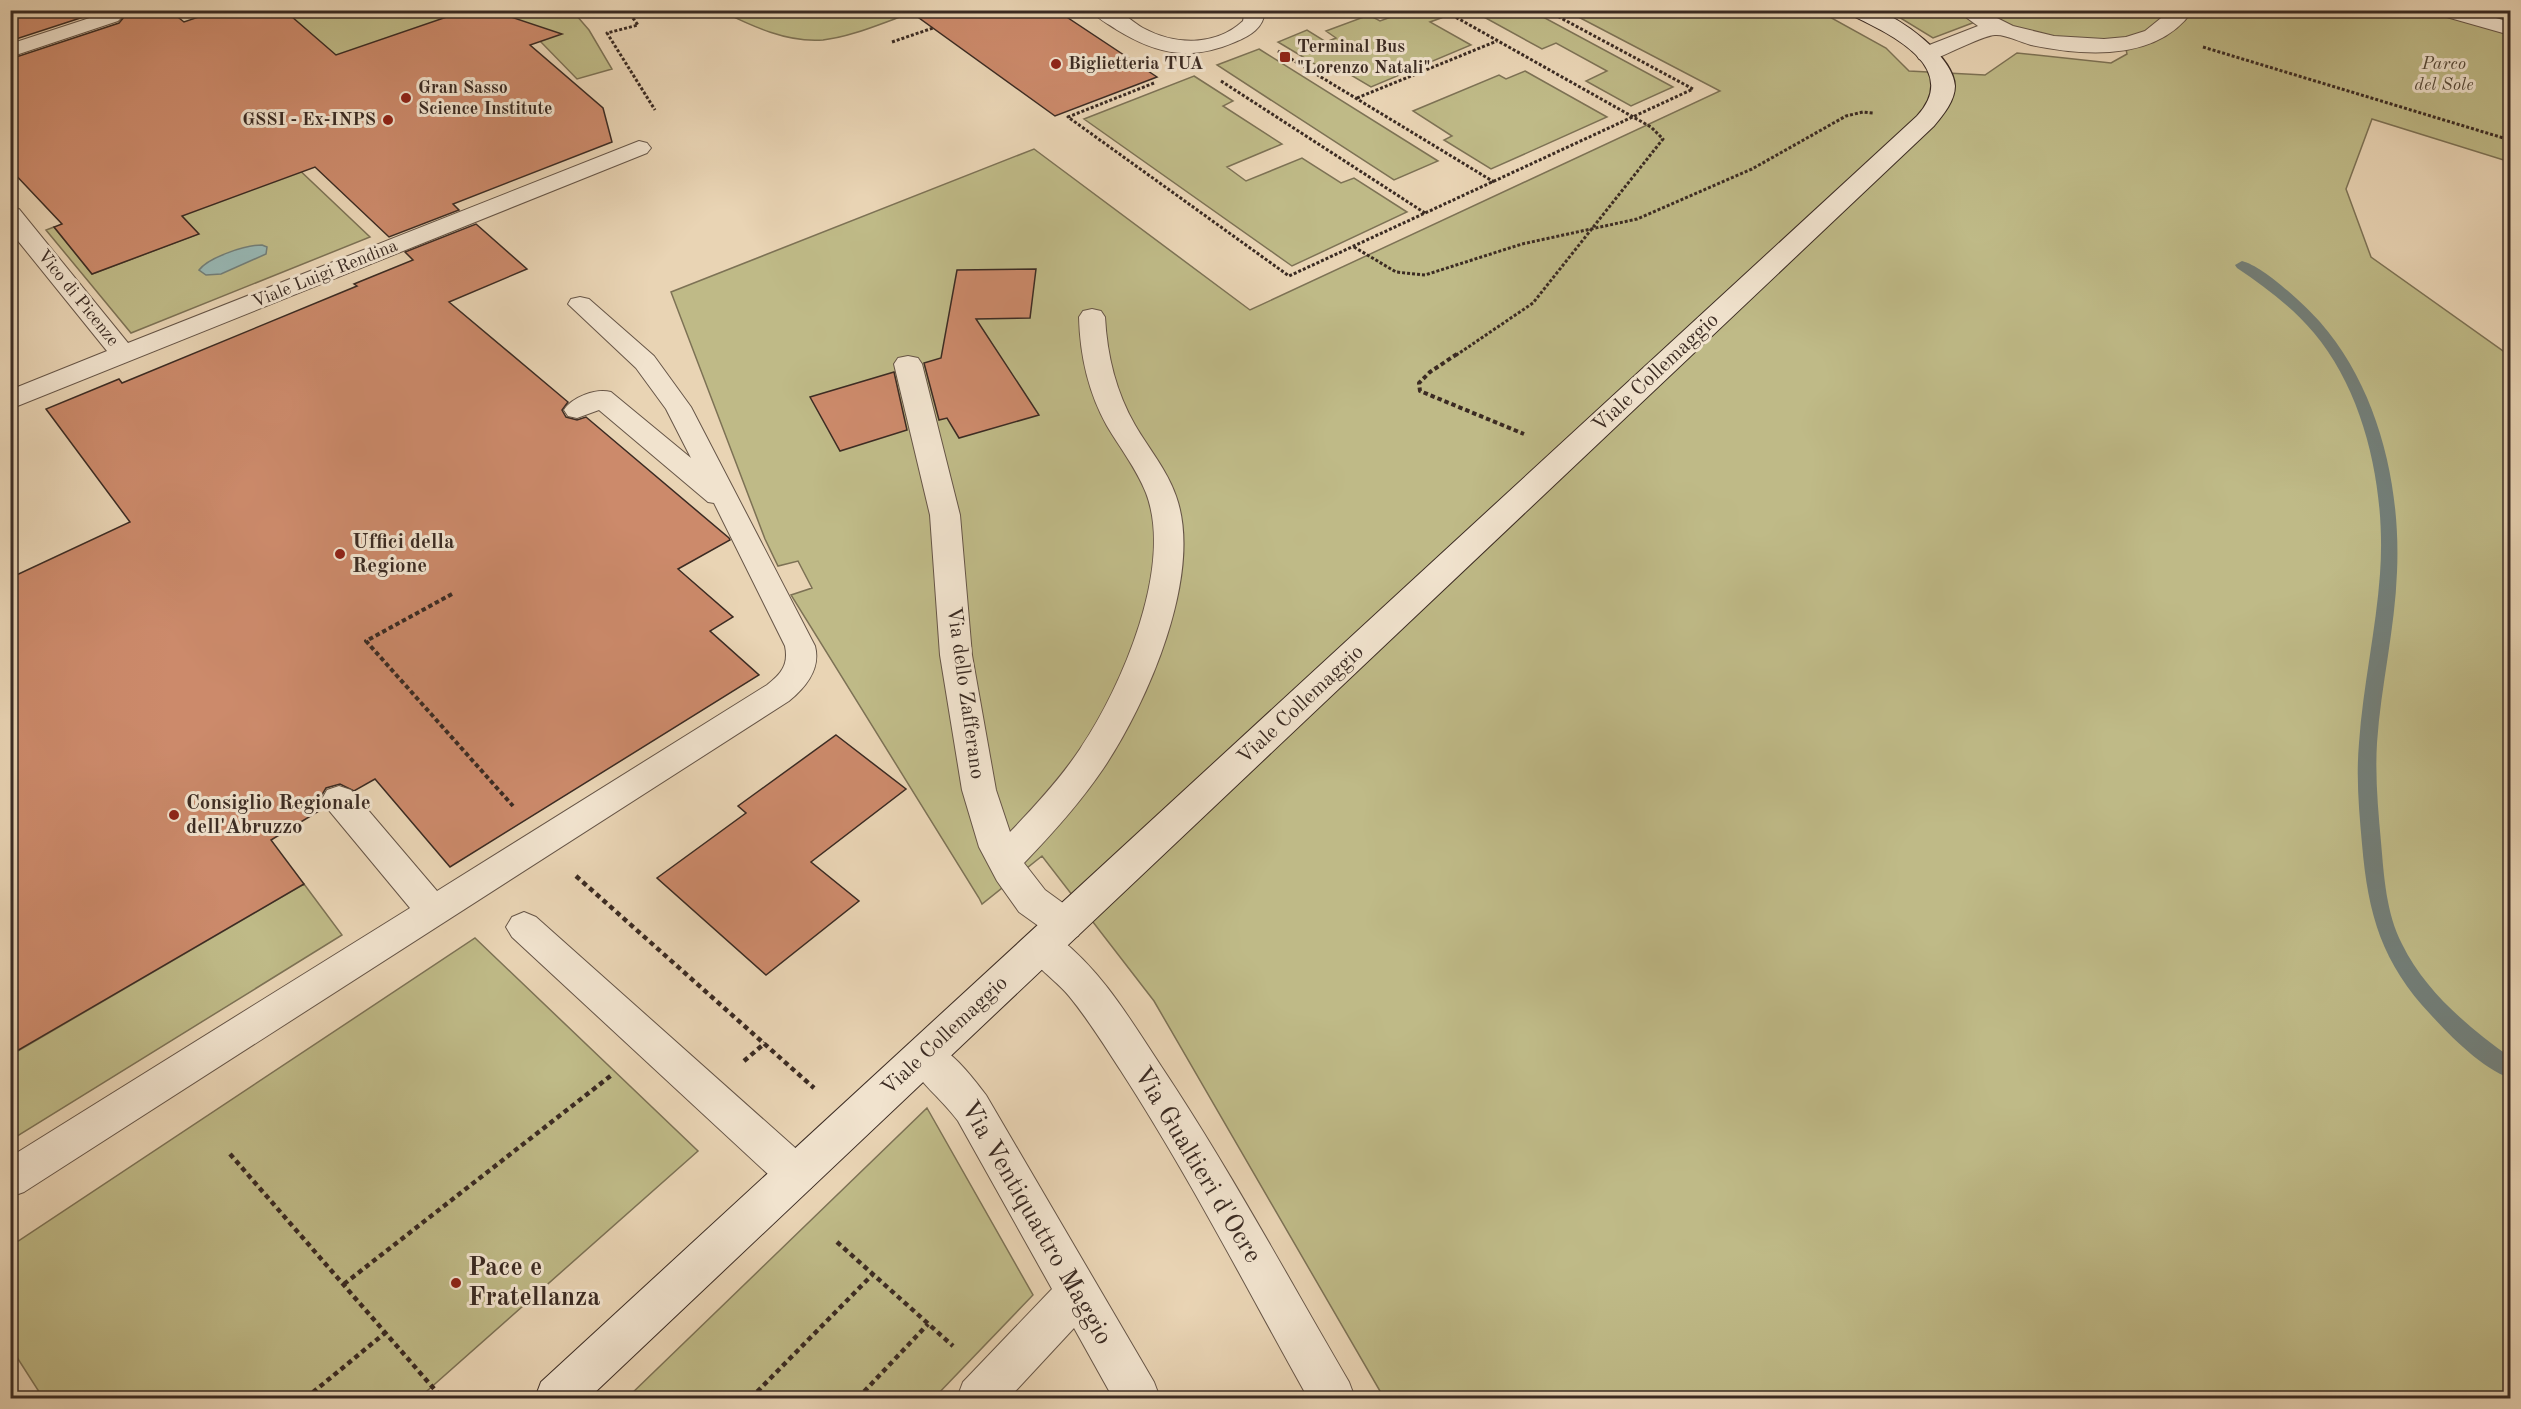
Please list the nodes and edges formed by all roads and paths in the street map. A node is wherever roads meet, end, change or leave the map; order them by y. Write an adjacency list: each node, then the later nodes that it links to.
1 (627, 10): 23 (path)
2 (1101, 10): 3 (lane)
3 (1255, 10)
4 (1443, 10): 14 (path)
5 (1546, 10): 25 (path)
6 (1856, 10): 19 (street, Viale Collemaggio)
7 (1966, 10): 11 (street)
8 (2183, 10): 15 (street)
9 (2443, 10): 13 (street)
10 (111, 17): 18 (street)
11 (1995, 27): 15 (street); 19 (street)
12 (933, 28): 16 (path)
13 (2511, 29)
14 (1498, 41): 22 (path); 25 (path)
15 (2138, 41): 26 (path)
16 (892, 42)
17 (1271, 47): 22 (path)
18 (10, 51)
19 (1927, 54): 48 (street, Viale Collemaggio)
20 (1217, 79): 29 (path)
21 (1151, 84): 32 (path)
22 (1356, 98): 28 (path)
23 (649, 99)
24 (1876, 113): 31 (path)
25 (1633, 117): 28 (path); 31 (path)
26 (2511, 140)
27 (639, 148): 35 (street, Viale Luigi Rendina)
28 (1494, 182): 29 (path)
29 (1425, 213): 32 (path)
30 (11, 216): 35 (street, Vico di Picenze)
31 (1592, 229): 32 (path); 39 (path)
32 (1353, 247)
33 (580, 304): 40 (lane)
34 (1092, 317): 44 (street)
35 (123, 354): 37 (street, Viale Luigi Rendina)
36 (908, 364): 44 (street, Via dello Zafferano)
37 (10, 400)
38 (577, 410): 40 (lane)
39 (1526, 435)
40 (730, 505): 46 (lane)
41 (452, 594): 43 (path)
42 (339, 799): 46 (lane)
43 (518, 811)
44 (1004, 860): 48 (street, Via dello Zafferano)
45 (573, 874): 51 (path)
46 (433, 911): 54 (lane)
47 (524, 927): 49 (lane)
48 (1053, 936): 50 (street, Viale Collemaggio); 68 (street, Via Gualtieri d'Ocre)
49 (652, 1044): 53 (lane); 57 (path)
50 (925, 1056): 53 (street, Viale Collemaggio); 58 (street, Via Ventiquattro Maggio)
51 (791, 1069)
52 (230, 1154): 57 (path)
53 (797, 1175): 64 (street, Viale Collemaggio)
54 (10, 1179)
55 (837, 1242): 56 (path)
56 (873, 1274): 59 (path); 65 (path)
57 (344, 1284): 60 (path)
58 (1078, 1292): 61 (street); 67 (street, Via Ventiquattro Maggio)
59 (928, 1324): 61 (path); 66 (path)
60 (385, 1332): 62 (path); 63 (path)
61 (987, 1391)
62 (306, 1398)
63 (442, 1398)
64 (558, 1398)
65 (751, 1398)
66 (858, 1398)
67 (1138, 1398)
68 (1333, 1398)

